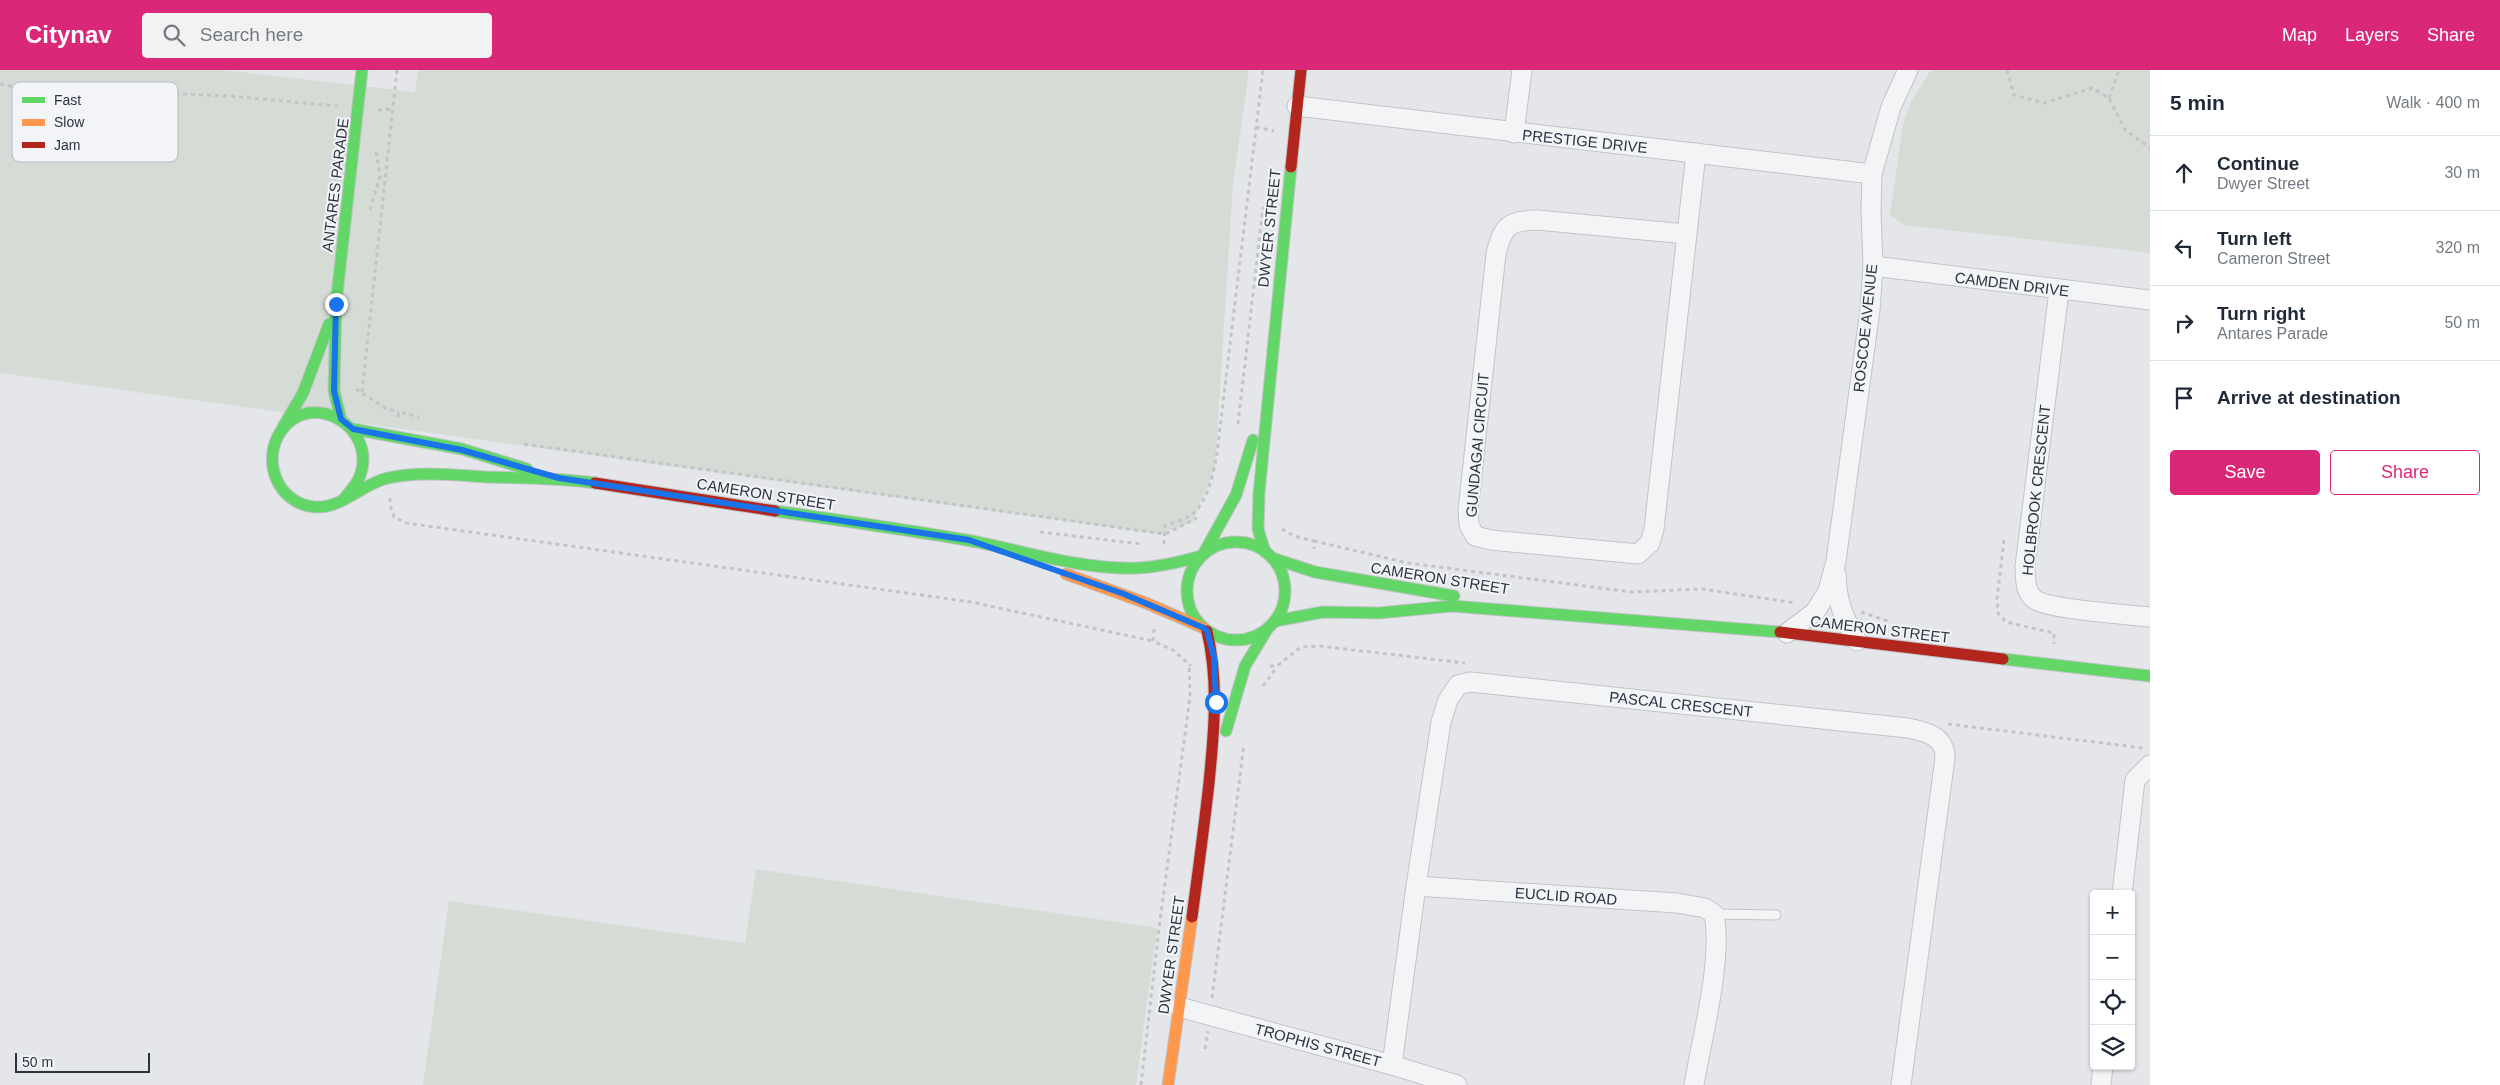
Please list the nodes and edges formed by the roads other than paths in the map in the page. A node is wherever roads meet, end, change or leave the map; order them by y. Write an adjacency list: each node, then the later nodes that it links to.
1 (362, 70): 13 (street, ANTARES PARADE)
2 (1301, 70): 5 (street, DWYER STREET)
3 (1522, 70): 6 (street)
4 (1908, 70): 8 (street, ROSCOE AVENUE)
5 (1297, 106): 6 (street, PRESTIGE DRIVE); 14 (street, DWYER STREET)
6 (1514, 133): 7 (street, PRESTIGE DRIVE)
7 (1696, 153): 8 (street, PRESTIGE DRIVE); 9 (street, GUNDAGAI CIRCUIT)
8 (1872, 174): 10 (street, ROSCOE AVENUE)
9 (1686, 234): 9 (street, GUNDAGAI CIRCUIT)
10 (1873, 266): 11 (street, CAMDEN DRIVE); 23 (street, ROSCOE AVENUE)
11 (2059, 291): 12 (street, CAMDEN DRIVE); 24 (street, HOLBROOK CRESCENT)
12 (2150, 300)
13 (336, 304): 15 (street, ANTARES PARADE); 17 (street, ANTARES PARADE)
14 (1268, 389): 21 (street, DWYER STREET); 22 (street, DWYER STREET)
15 (341, 419): 16 (street); 17 (street)
16 (353, 429): 18 (street, CAMERON STREET); 19 (street)
17 (278, 436): 19 (street)
18 (559, 478): 19 (street, CAMERON STREET); 20 (street, CAMERON STREET)
19 (345, 498)
20 (969, 540): 21 (street, CAMERON STREET); 27 (street, CAMERON STREET)
21 (1202, 555): 22 (street); 27 (street)
22 (1268, 555): 25 (street, CAMERON STREET); 26 (street)
23 (1836, 561): 28 (street); 29 (street)
24 (2150, 617)
25 (1606, 620): 26 (street, CAMERON STREET); 28 (street, CAMERON STREET)
26 (1271, 625): 27 (street); 32 (street, DWYER STREET)
27 (1205, 630): 32 (street, DWYER STREET)
28 (1787, 633): 29 (street, CAMERON STREET)
29 (1858, 641): 30 (street, CAMERON STREET)
30 (2150, 676)
31 (2150, 765): 34 (street)
32 (1204, 830): 37 (street, DWYER STREET)
33 (1416, 886): 35 (street, EUCLID ROAD); 38 (street, PASCAL CRESCENT); 43 (street, PASCAL CRESCENT)
34 (2122, 890)
35 (1714, 914): 36 (lane, EUCLID ROAD); 42 (street)
36 (1776, 915)
37 (1179, 1007): 38 (street, TROPHIS STREET); 40 (street, DWYER STREET)
38 (1392, 1065): 41 (street, TROPHIS STREET)
39 (2103, 1070): 44 (street)
40 (1168, 1085)
41 (1457, 1085)
42 (1694, 1085)
43 (1901, 1085)
44 (2101, 1085)

